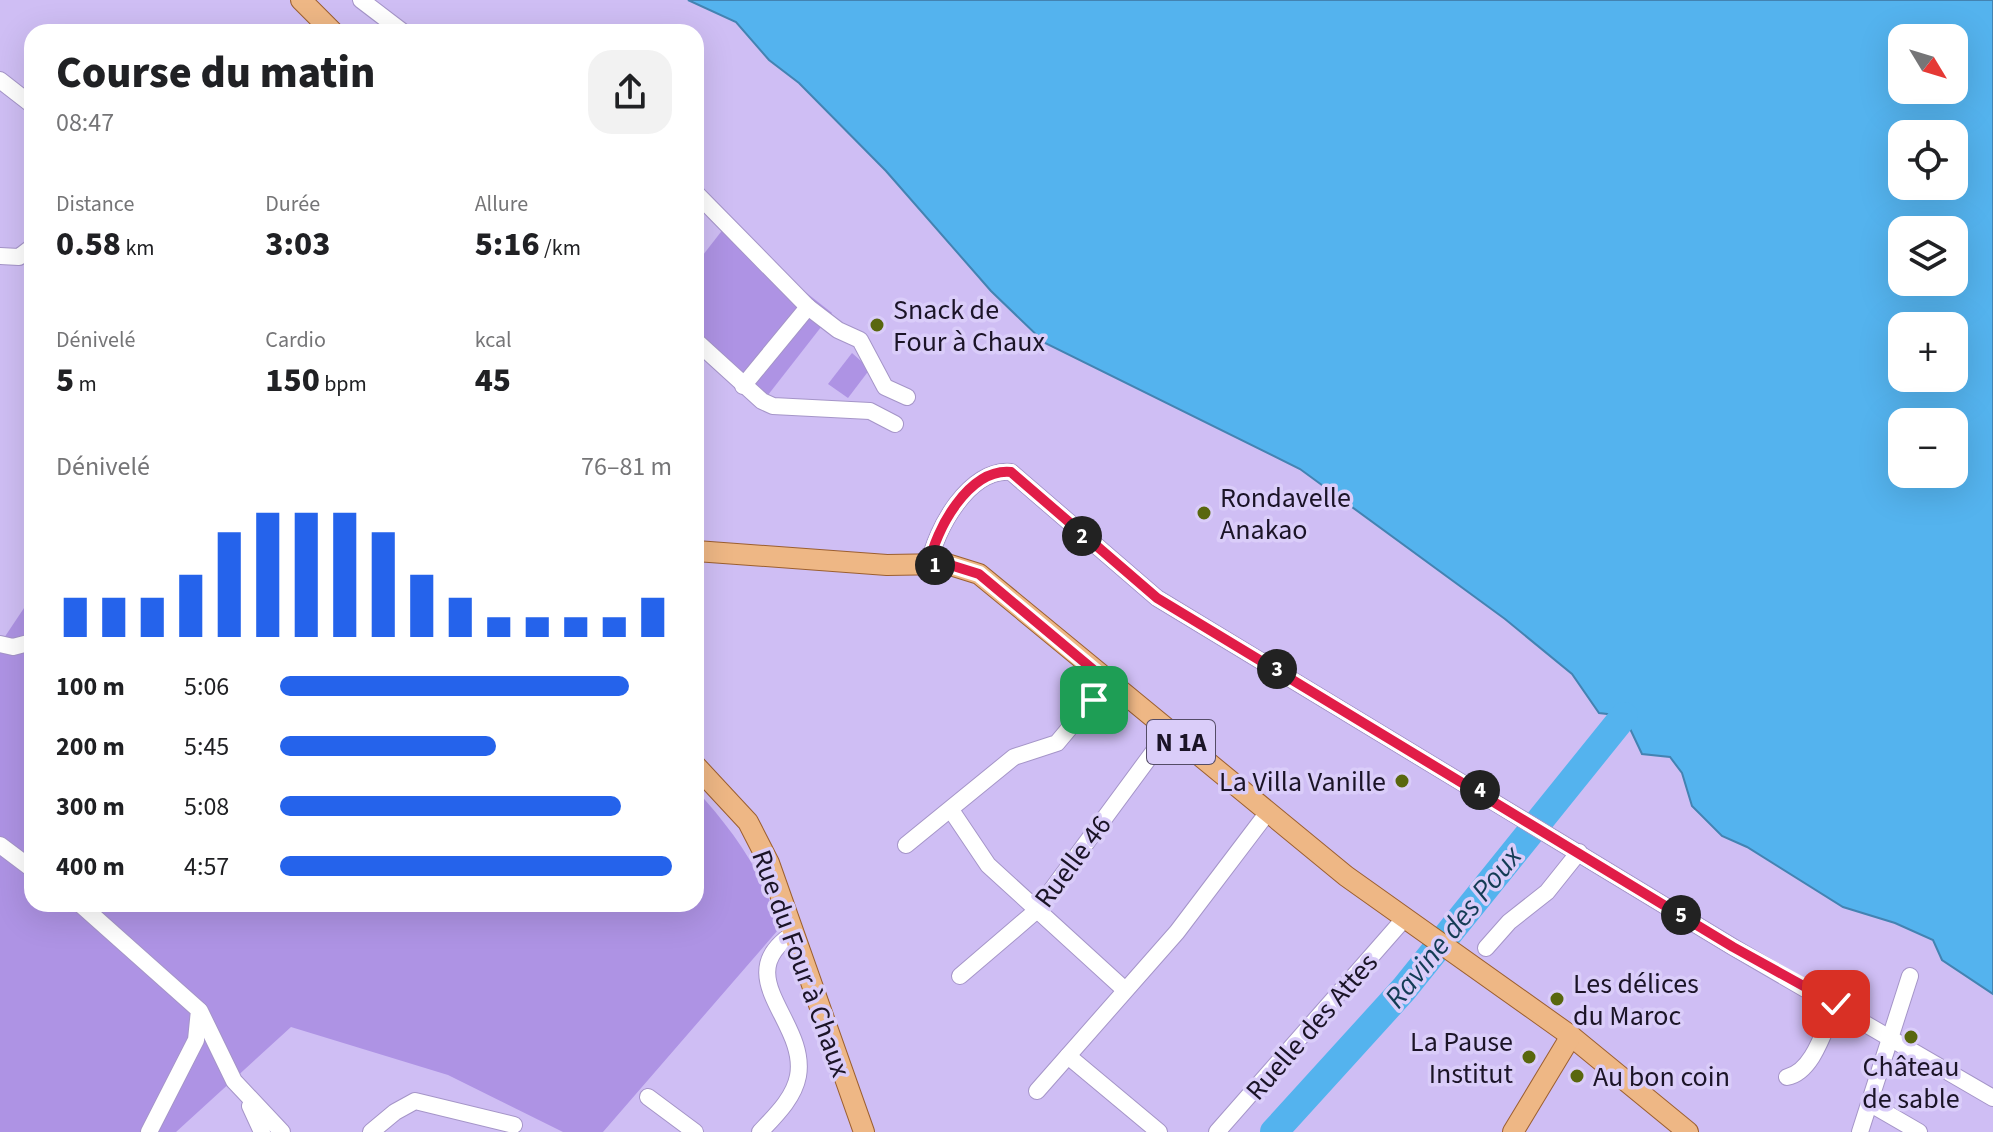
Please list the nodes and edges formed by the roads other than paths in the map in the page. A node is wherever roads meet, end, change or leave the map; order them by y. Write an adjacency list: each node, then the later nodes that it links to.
1 (301, 0): 3 (main road)
2 (361, 0): 4 (street)
3 (325, 24)
4 (392, 24)
5 (0, 80): 6 (street)
6 (24, 99)
7 (704, 201): 10 (street)
8 (24, 253): 9 (street)
9 (1, 259)
10 (808, 307): 12 (street); 13 (street)
11 (704, 349): 12 (street)
12 (743, 386): 14 (street)
13 (907, 397)
14 (895, 424)
15 (704, 551): 16 (main road, N 1A)
16 (929, 565): 19 (main road, N 1A); 26 (street)
17 (0, 644): 18 (street)
18 (24, 644)
19 (1108, 682): 20 (main road, N 1A); 22 (street)
20 (1168, 732): 23 (main road, N 1A); 28 (street, Ruelle 46)
21 (704, 775): 31 (main road, Rue du Four à Chaux)
22 (951, 810): 25 (street); 28 (street)
23 (1268, 812): 30 (main road, N 1A); 35 (street)
24 (0, 845): 27 (street)
25 (906, 845)
26 (1573, 848): 32 (street); 36 (street)
27 (24, 863)
28 (1036, 911): 33 (street, Ruelle 46); 35 (street)
29 (89, 912): 37 (street)
30 (1404, 919): 38 (main road, N 1A); 56 (street, Ruelle des Attes)
31 (794, 933): 53 (street); 54 (main road, Rue du Four à Chaux)
32 (1486, 948)
33 (960, 976)
34 (1910, 976): 39 (street)
35 (1125, 990): 40 (street)
36 (1836, 1004): 39 (street); 41 (street)
37 (199, 1010): 42 (street); 48 (street)
38 (1571, 1036): 57 (main road); 58 (main road, N 1A)
39 (1889, 1037): 45 (street); 46 (street)
40 (1068, 1056): 43 (street); 55 (street)
41 (1787, 1077)
42 (234, 1081): 49 (street); 50 (street)
43 (1037, 1091)
44 (648, 1097): 52 (street)
45 (1993, 1098)
46 (1869, 1103): 59 (street); 60 (street)
47 (514, 1125): 51 (street)
48 (149, 1132)
49 (262, 1132)
50 (282, 1132)
51 (371, 1132)
52 (695, 1132)
53 (760, 1132)
54 (864, 1132)
55 (1159, 1132)
56 (1217, 1132)
57 (1513, 1132)
58 (1688, 1132)
59 (1860, 1132)
60 (1919, 1132)

